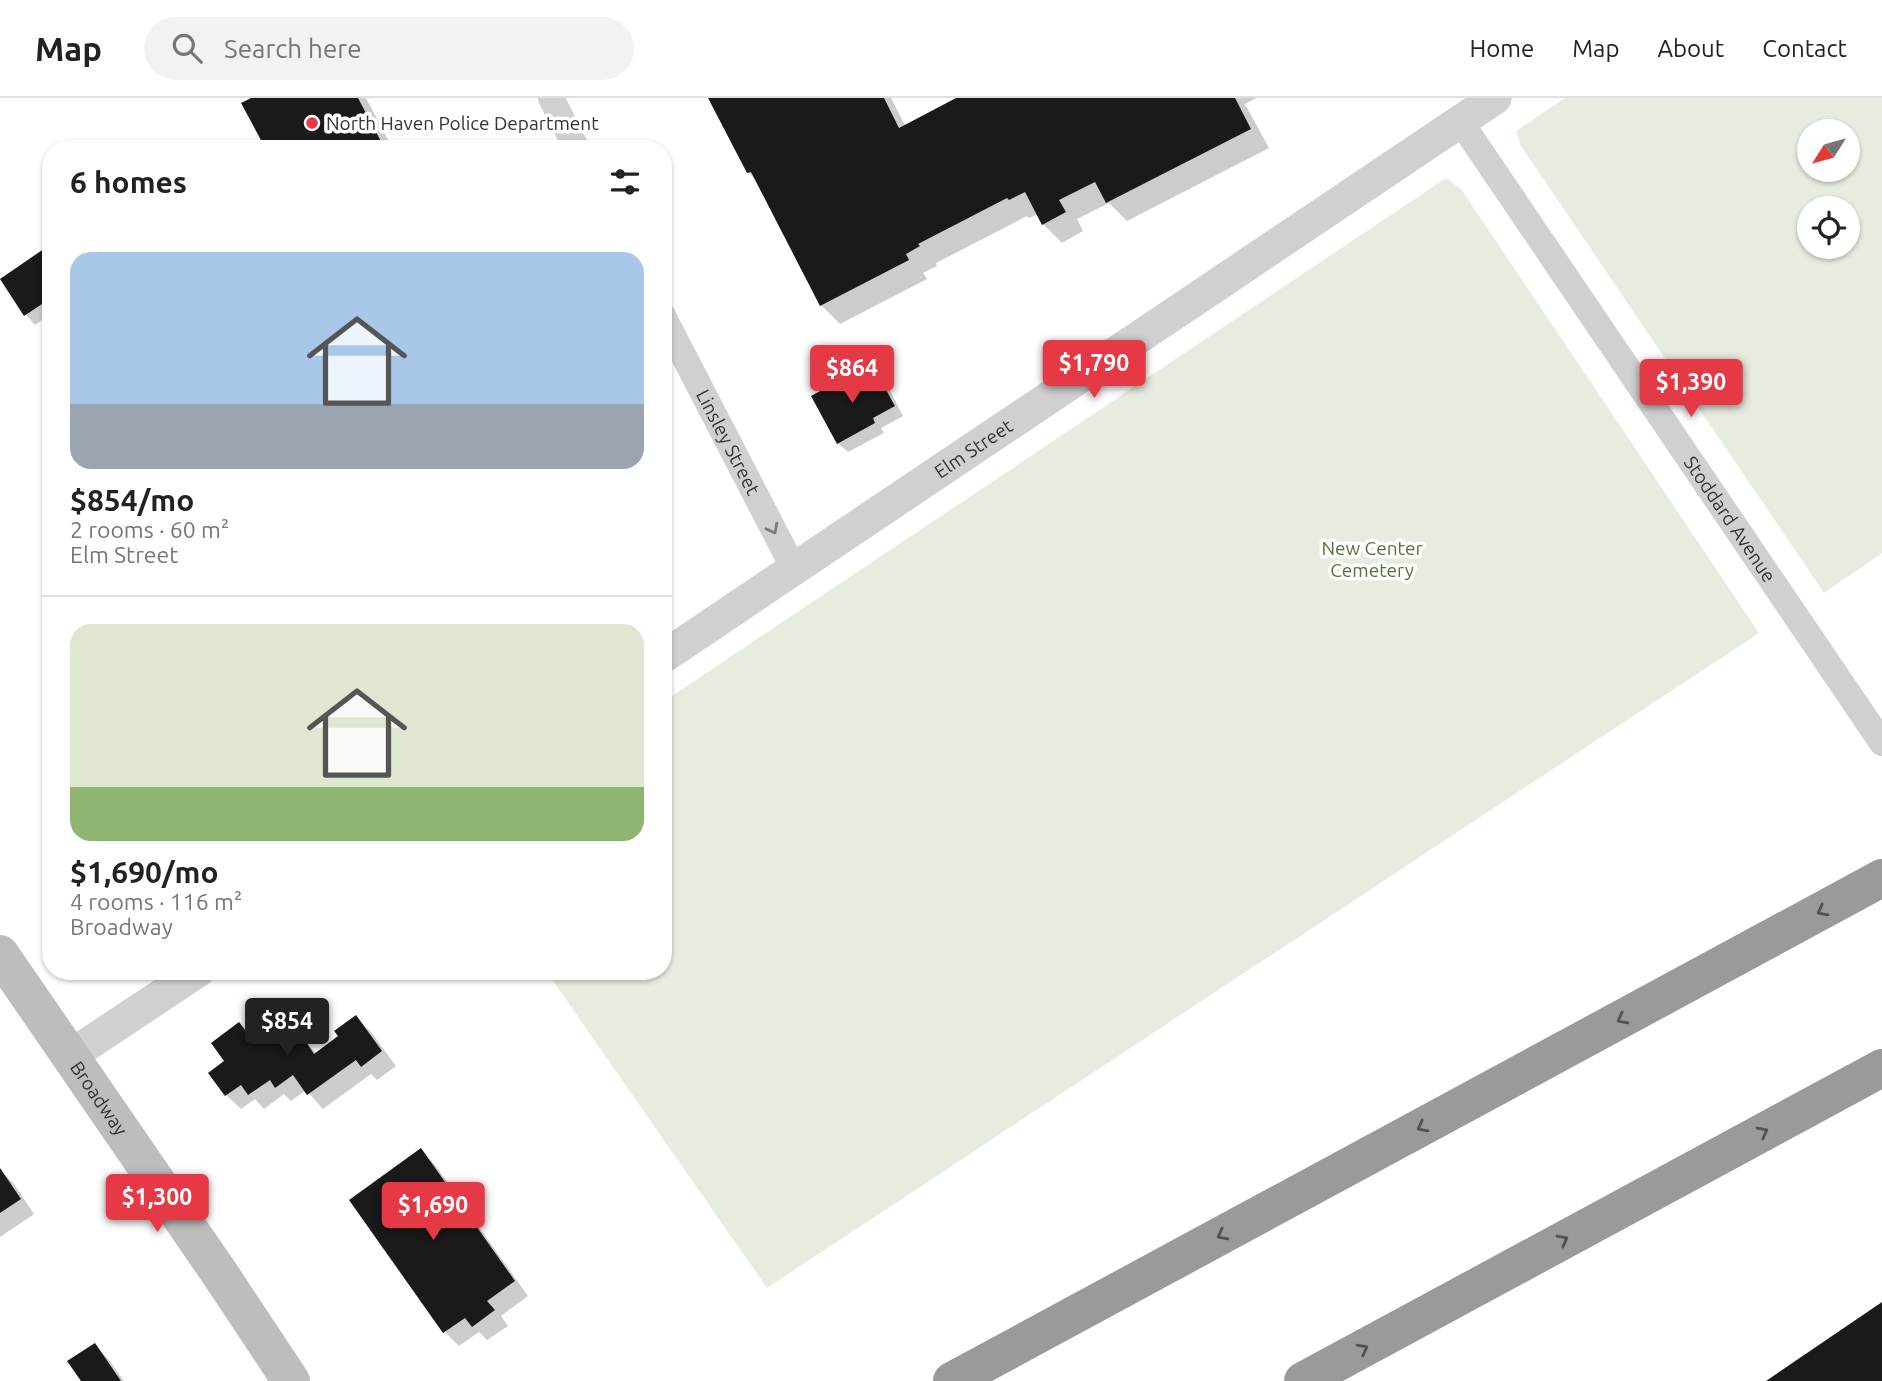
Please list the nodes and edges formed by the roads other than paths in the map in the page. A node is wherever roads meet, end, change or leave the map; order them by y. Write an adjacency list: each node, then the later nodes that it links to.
1 (551, 98): 4 (street)
2 (1495, 98): 3 (street, Elm Street)
3 (1460, 121): 6 (street, Elm Street); 8 (street, Stoddard Avenue)
4 (572, 140)
5 (672, 333): 6 (street, Linsley Street, one-way to 6)
6 (794, 569): 7 (street, Elm Street)
7 (672, 651)
8 (1882, 743)
9 (1882, 878): 15 (highway, one-way to 15)
10 (0, 954): 12 (main road, Broadway)
11 (184, 980): 12 (street)
12 (70, 1056): 14 (main road, Broadway)
13 (1882, 1068): 16 (highway, one-way to 13)
14 (291, 1381)
15 (952, 1381)
16 (1303, 1381)

